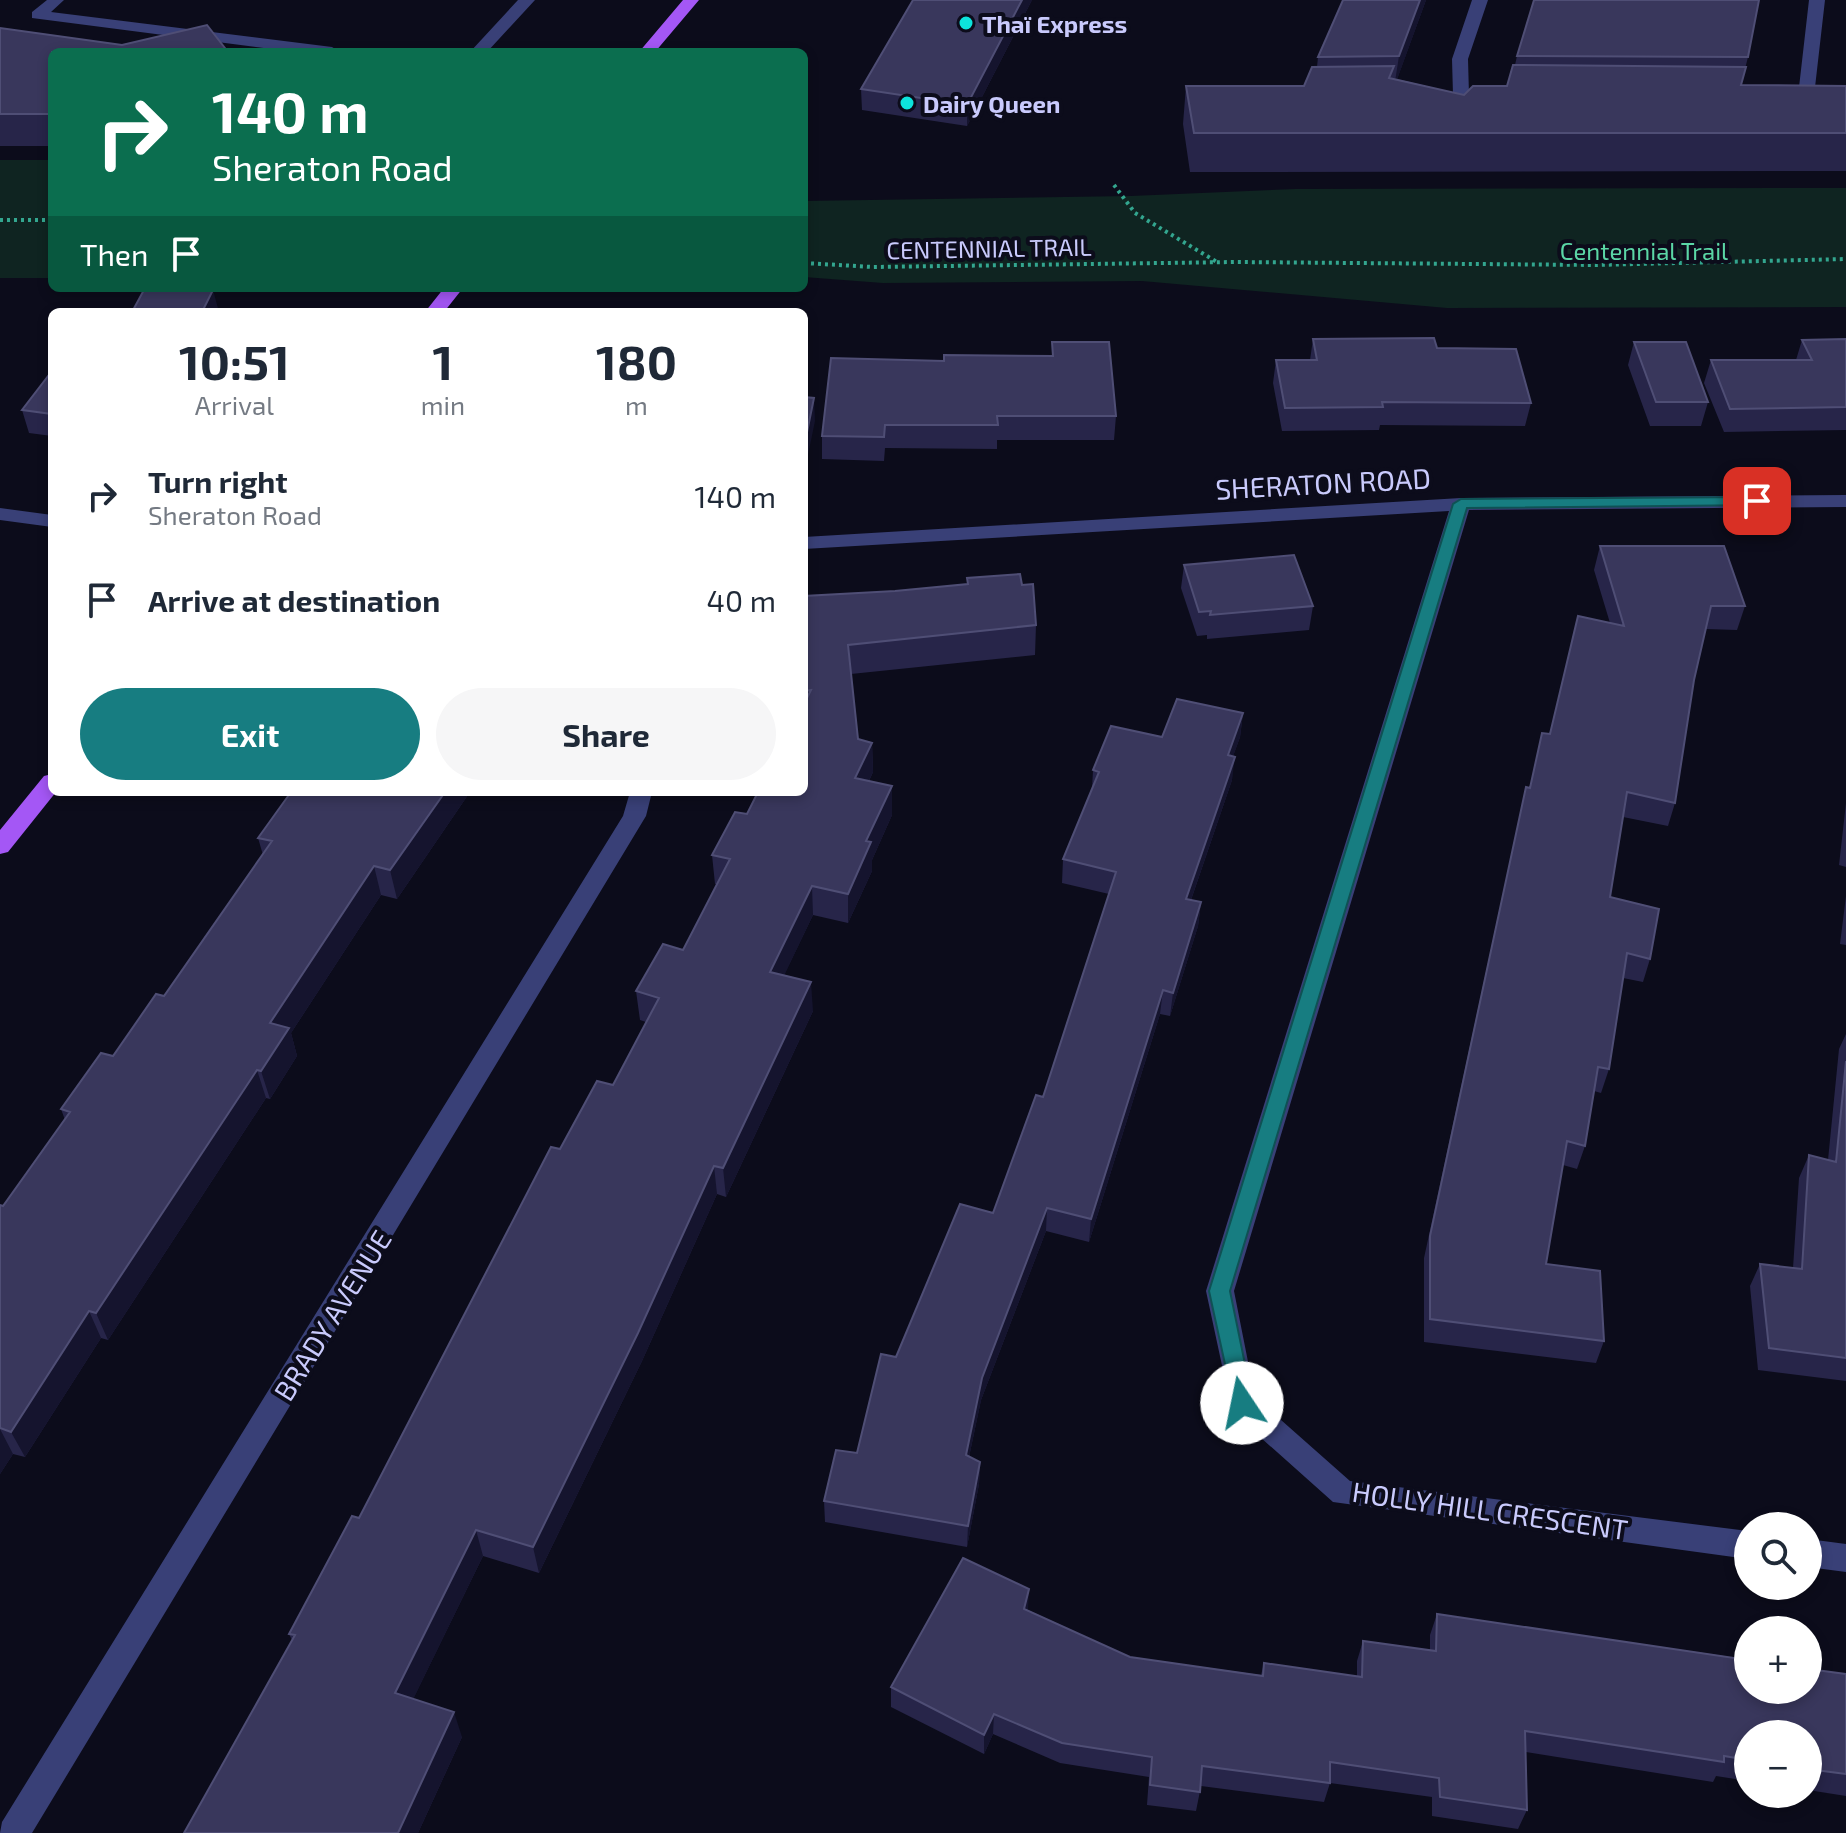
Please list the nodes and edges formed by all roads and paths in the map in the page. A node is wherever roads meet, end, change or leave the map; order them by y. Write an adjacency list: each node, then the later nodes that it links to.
1 (56, 0): 6 (street)
2 (527, 0): 7 (street)
3 (691, 0): 8 (main road)
4 (1480, 0): 9 (street)
5 (1817, 0): 10 (street)
6 (300, 48)
7 (482, 48)
8 (650, 48)
9 (1461, 95)
10 (1805, 96)
11 (1114, 185): 15 (path)
12 (0, 220): 13 (path)
13 (48, 220)
14 (1846, 259): 15 (path, CENTENNIAL TRAIL)
15 (1218, 262): 16 (path, CENTENNIAL TRAIL)
16 (808, 263)
17 (451, 292): 18 (main road)
18 (437, 308)
19 (1846, 501): 20 (street, SHERATON ROAD)
20 (1461, 504): 23 (street, SHERATON ROAD); 27 (street, HOLLY HILL CRESCENT)
21 (0, 514): 22 (street)
22 (48, 520)
23 (808, 543)
24 (48, 787): 26 (main road)
25 (640, 796): 30 (street, BRADY AVENUE)
26 (0, 846)
27 (1734, 1543)
28 (1822, 1555): 29 (street)
29 (1846, 1558)
30 (14, 1833)

